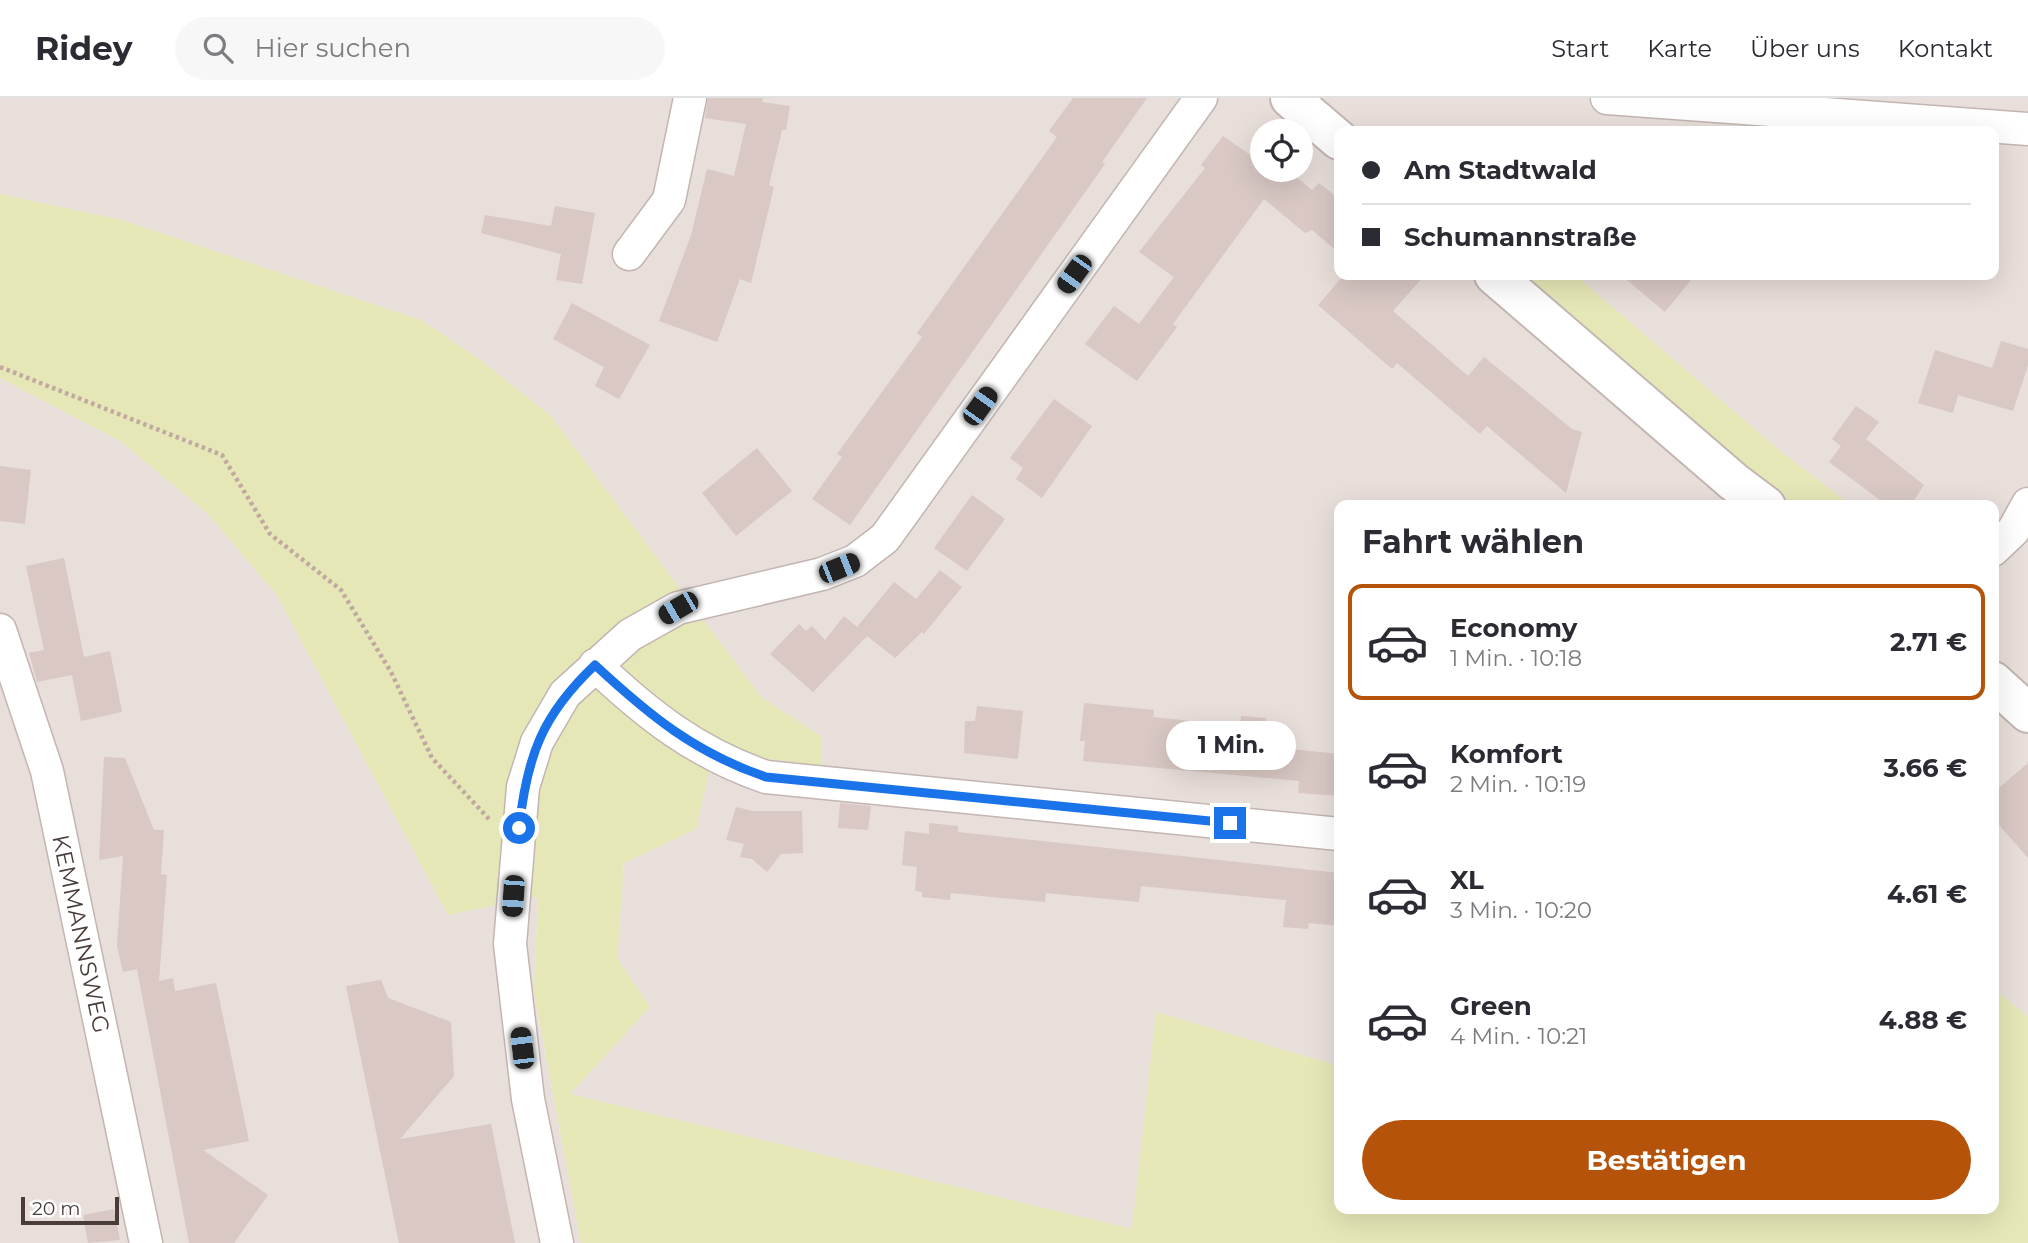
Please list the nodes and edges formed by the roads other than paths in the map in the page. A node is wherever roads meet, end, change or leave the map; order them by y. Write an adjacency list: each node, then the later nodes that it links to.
1 (690, 98): 9 (street)
2 (1200, 98): 15 (street)
3 (1291, 98): 8 (street)
4 (1607, 98): 5 (street)
5 (1987, 126)
6 (1999, 127): 7 (street)
7 (2028, 129)
8 (1334, 136)
9 (629, 254)
10 (1500, 280): 11 (street)
11 (1758, 500)
12 (2028, 504): 13 (street)
13 (1999, 544)
14 (0, 630): 19 (street, KEMMANNSWEG)
15 (595, 665): 18 (street); 20 (street)
16 (1999, 686): 17 (street)
17 (2028, 713)
18 (1334, 834)
19 (146, 1243)
20 (557, 1243)

